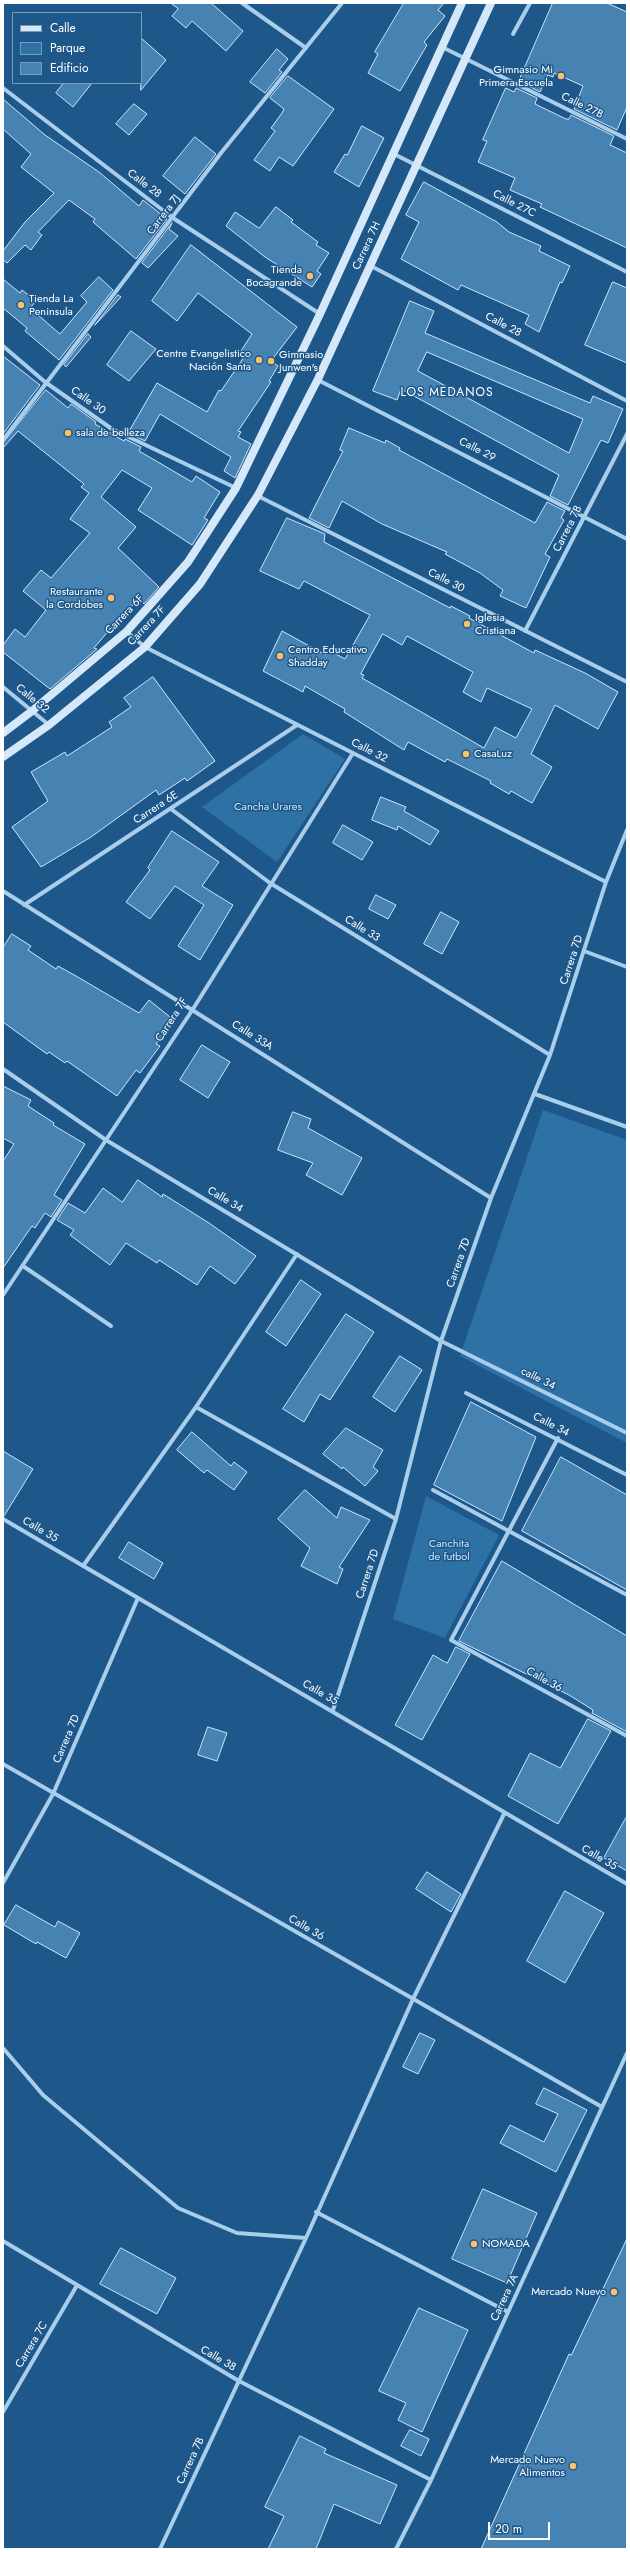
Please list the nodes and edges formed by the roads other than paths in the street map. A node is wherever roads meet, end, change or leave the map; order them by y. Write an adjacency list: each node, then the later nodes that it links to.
1 (242, 3): 8 (street)
2 (342, 3): 8 (street, Carrera 7J)
3 (462, 3): 7 (street, Carrera 7H)
4 (491, 3): 9 (street, Carrera 7H)
5 (530, 3): 6 (street)
6 (513, 34)
7 (442, 47): 9 (street, Calle 27B); 12 (street, Carrera 7H)
8 (306, 48): 14 (street, Carrera 7J)
9 (466, 59): 11 (street, Calle 27B); 13 (street, Carrera 7H)
10 (3, 88): 14 (street, Calle 28)
11 (627, 139)
12 (392, 153): 13 (street, Calle 27C); 17 (street, Carrera 7H)
13 (417, 164): 15 (street, Carrera 7H); 16 (street, Calle 27C)
14 (173, 218): 17 (street, Calle 28); 20 (street, Carrera 7J)
15 (371, 266): 19 (street, Carrera 7H); 21 (street, Calle 28)
16 (627, 272)
17 (320, 314): 24 (street, Carrera 7H)
18 (3, 346): 20 (street, Calle 30)
19 (318, 379): 25 (street, Carrera 7H); 26 (street, Calle 29)
20 (45, 382): 23 (street, Carrera 7J); 24 (street, Calle 30)
21 (627, 401)
22 (627, 434): 26 (street, Carrera 7B)
23 (3, 440)
24 (236, 488): 29 (street, Carrera 6F)
25 (258, 495): 28 (street, Calle 30); 30 (street, Carrera 7F)
26 (584, 517): 27 (street, Calle 29); 28 (street, Carrera 7B)
27 (627, 539)
28 (525, 631): 31 (street, Calle 30)
29 (126, 632): 30 (street, Calle 32); 33 (street, Carrera 6F)
30 (145, 647): 34 (street, Carrera 7F); 35 (street, Calle 32)
31 (627, 682)
32 (3, 687): 33 (street, Calle 32)
33 (32, 711): 34 (street, Calle 32); 36 (street, Carrera 6F)
34 (49, 725): 38 (street, Carrera 7F)
35 (297, 726): 37 (street, Calle 32); 39 (street, Carrera 6E)
36 (3, 733)
37 (353, 753): 41 (street, Calle 32); 42 (street, Carrera 7F)
38 (3, 757)
39 (171, 809): 42 (street, Calle 33); 44 (street, Carrera 6E)
40 (627, 830): 41 (street, Carrera 7D)
41 (606, 882): 45 (street, Carrera 7D)
42 (270, 883): 47 (street, Carrera 7F); 48 (street, Calle 33)
43 (3, 891): 44 (street, Calle 33A)
44 (24, 905): 47 (street, Calle 33A)
45 (584, 951): 46 (street); 48 (street, Carrera 7D)
46 (627, 967)
47 (193, 1009): 52 (street, Carrera 7F); 53 (street, Calle 33A)
48 (550, 1055): 50 (street, Carrera 7D)
49 (3, 1069): 52 (street, Calle 34)
50 (535, 1094): 51 (street); 53 (street, Carrera 7D)
51 (627, 1127)
52 (106, 1140): 54 (street, Calle 34); 55 (street, Carrera 7F)
53 (491, 1198): 58 (street, Carrera 7D)
54 (297, 1254): 58 (street, Calle 34); 60 (street)
55 (23, 1266): 56 (street, Carrera 7F); 57 (street)
56 (3, 1295)
57 (111, 1326)
58 (441, 1341): 61 (street, calle 34); 66 (street, Carrera 7D)
59 (466, 1393): 62 (street, Calle 34)
60 (196, 1407): 66 (street); 68 (street)
61 (627, 1433)
62 (558, 1438): 63 (street, Calle 34); 67 (street)
63 (627, 1475)
64 (433, 1490): 67 (street)
65 (3, 1519): 68 (street, Calle 35)
66 (396, 1519): 71 (street, Carrera 7D)
67 (509, 1531): 69 (street); 72 (street, Calle 36)
68 (83, 1566): 70 (street, Calle 35)
69 (627, 1595)
70 (138, 1598): 71 (street, Calle 35); 74 (street, Carrera 7D)
71 (333, 1710): 75 (street, Calle 35)
72 (627, 1736)
73 (3, 1764): 74 (street, Calle 36)
74 (53, 1794): 76 (street, Carrera 7D); 78 (street, Calle 36)
75 (504, 1814): 77 (street, Calle 35); 78 (street, Carrera 7B)
76 (3, 1883)
77 (627, 1884)
78 (412, 1999): 81 (street, Calle 36); 82 (street, Carrera 7B)
79 (3, 2048): 83 (street)
80 (627, 2053): 81 (street, Carrera 7A)
81 (602, 2107): 86 (street, Carrera 7A)
82 (316, 2212): 83 (street, Carrera 7B); 86 (street)
83 (306, 2238): 87 (street, Carrera 7B)
84 (3, 2241): 85 (street, Calle 38)
85 (76, 2287): 87 (street, Calle 38); 88 (street, Carrera 7C)
86 (508, 2312): 89 (street, Carrera 7A)
87 (239, 2381): 89 (street, Calle 38); 90 (street, Carrera 7B)
88 (3, 2412)
89 (431, 2480): 91 (street, Carrera 7A)
90 (160, 2549)
91 (396, 2549)

